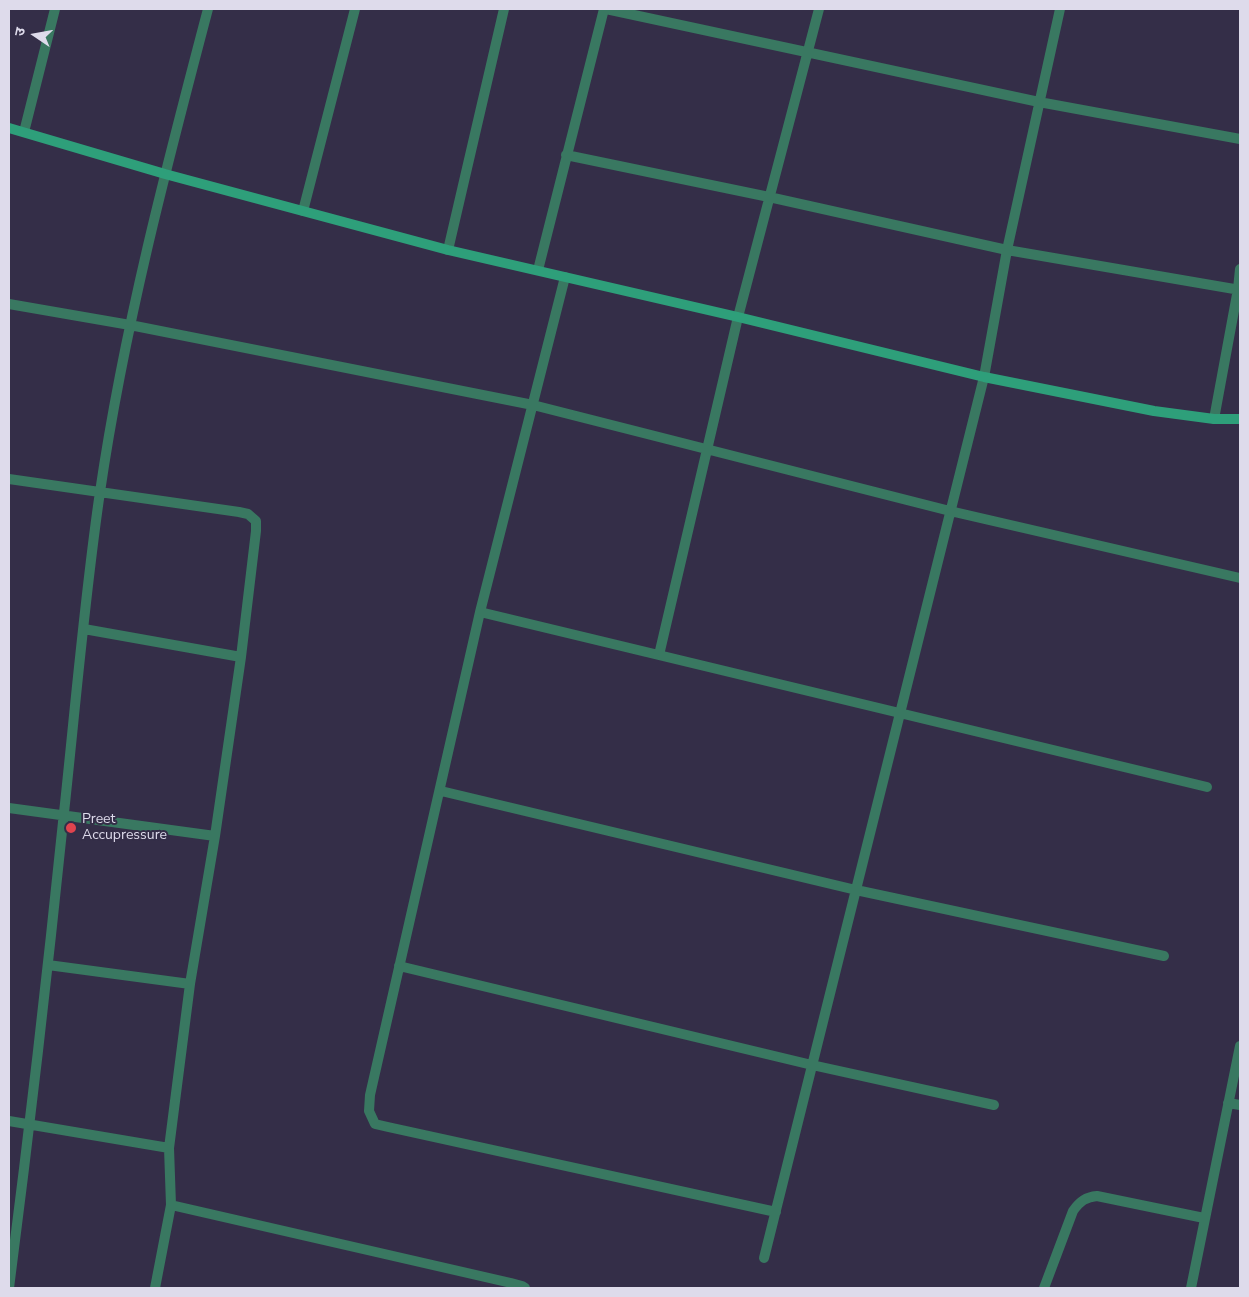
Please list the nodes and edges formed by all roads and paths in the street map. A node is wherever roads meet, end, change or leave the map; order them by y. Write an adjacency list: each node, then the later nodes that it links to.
1 (55, 9): 11 (street)
2 (208, 9): 14 (street)
3 (355, 9): 16 (street)
4 (504, 9): 17 (street)
5 (605, 9): 8 (street); 13 (street)
6 (819, 9): 8 (street)
7 (1060, 9): 9 (street)
8 (808, 52): 9 (street); 15 (street)
9 (1039, 102): 12 (street); 18 (street)
10 (9, 128): 11 (main road)
11 (24, 132): 14 (main road)
12 (1240, 138)
13 (566, 155): 15 (street); 20 (street)
14 (165, 174): 16 (main road); 25 (street)
15 (769, 197): 18 (street); 24 (street)
16 (303, 211): 17 (main road)
17 (448, 250): 20 (main road)
18 (1007, 250): 22 (street); 26 (street)
19 (1240, 268): 22 (street)
20 (538, 270): 21 (main road)
21 (565, 276): 24 (main road); 27 (street)
22 (1239, 290): 29 (street)
23 (9, 304): 25 (street)
24 (738, 317): 26 (main road); 30 (street)
25 (130, 325): 27 (street); 32 (street)
26 (984, 377): 29 (main road); 33 (street)
27 (533, 405): 30 (street); 35 (street)
28 (1240, 418): 29 (main road)
29 (1214, 419)
30 (707, 450): 33 (street); 37 (street)
31 (9, 479): 32 (street)
32 (100, 491): 36 (street); 38 (street)
33 (950, 511): 34 (street); 39 (street)
34 (1240, 578)
35 (480, 612): 37 (street); 41 (street)
36 (84, 629): 38 (street); 43 (street)
37 (659, 655): 39 (street)
38 (241, 657): 44 (street)
39 (900, 713): 40 (street); 45 (street)
40 (1206, 787)
41 (441, 791): 45 (street); 48 (street)
42 (9, 808): 43 (street)
43 (64, 814): 44 (street); 47 (street)
44 (215, 836): 49 (street)
45 (856, 890): 46 (street); 51 (street)
46 (1164, 956)
47 (48, 965): 49 (street); 56 (street)
48 (399, 966): 51 (street); 59 (street)
49 (190, 984): 57 (street)
50 (1240, 1046): 52 (street)
51 (812, 1065): 53 (street); 59 (street)
52 (1228, 1102): 54 (street); 60 (street)
53 (994, 1105)
54 (1240, 1105)
55 (9, 1121): 56 (street)
56 (30, 1124): 57 (street); 62 (street)
57 (168, 1148): 58 (street)
58 (171, 1205): 63 (street); 64 (street)
59 (776, 1212): 61 (street)
60 (1204, 1218): 65 (street); 66 (street)
61 (764, 1258)
62 (9, 1288)
63 (155, 1288)
64 (525, 1288)
65 (1044, 1288)
66 (1191, 1288)

